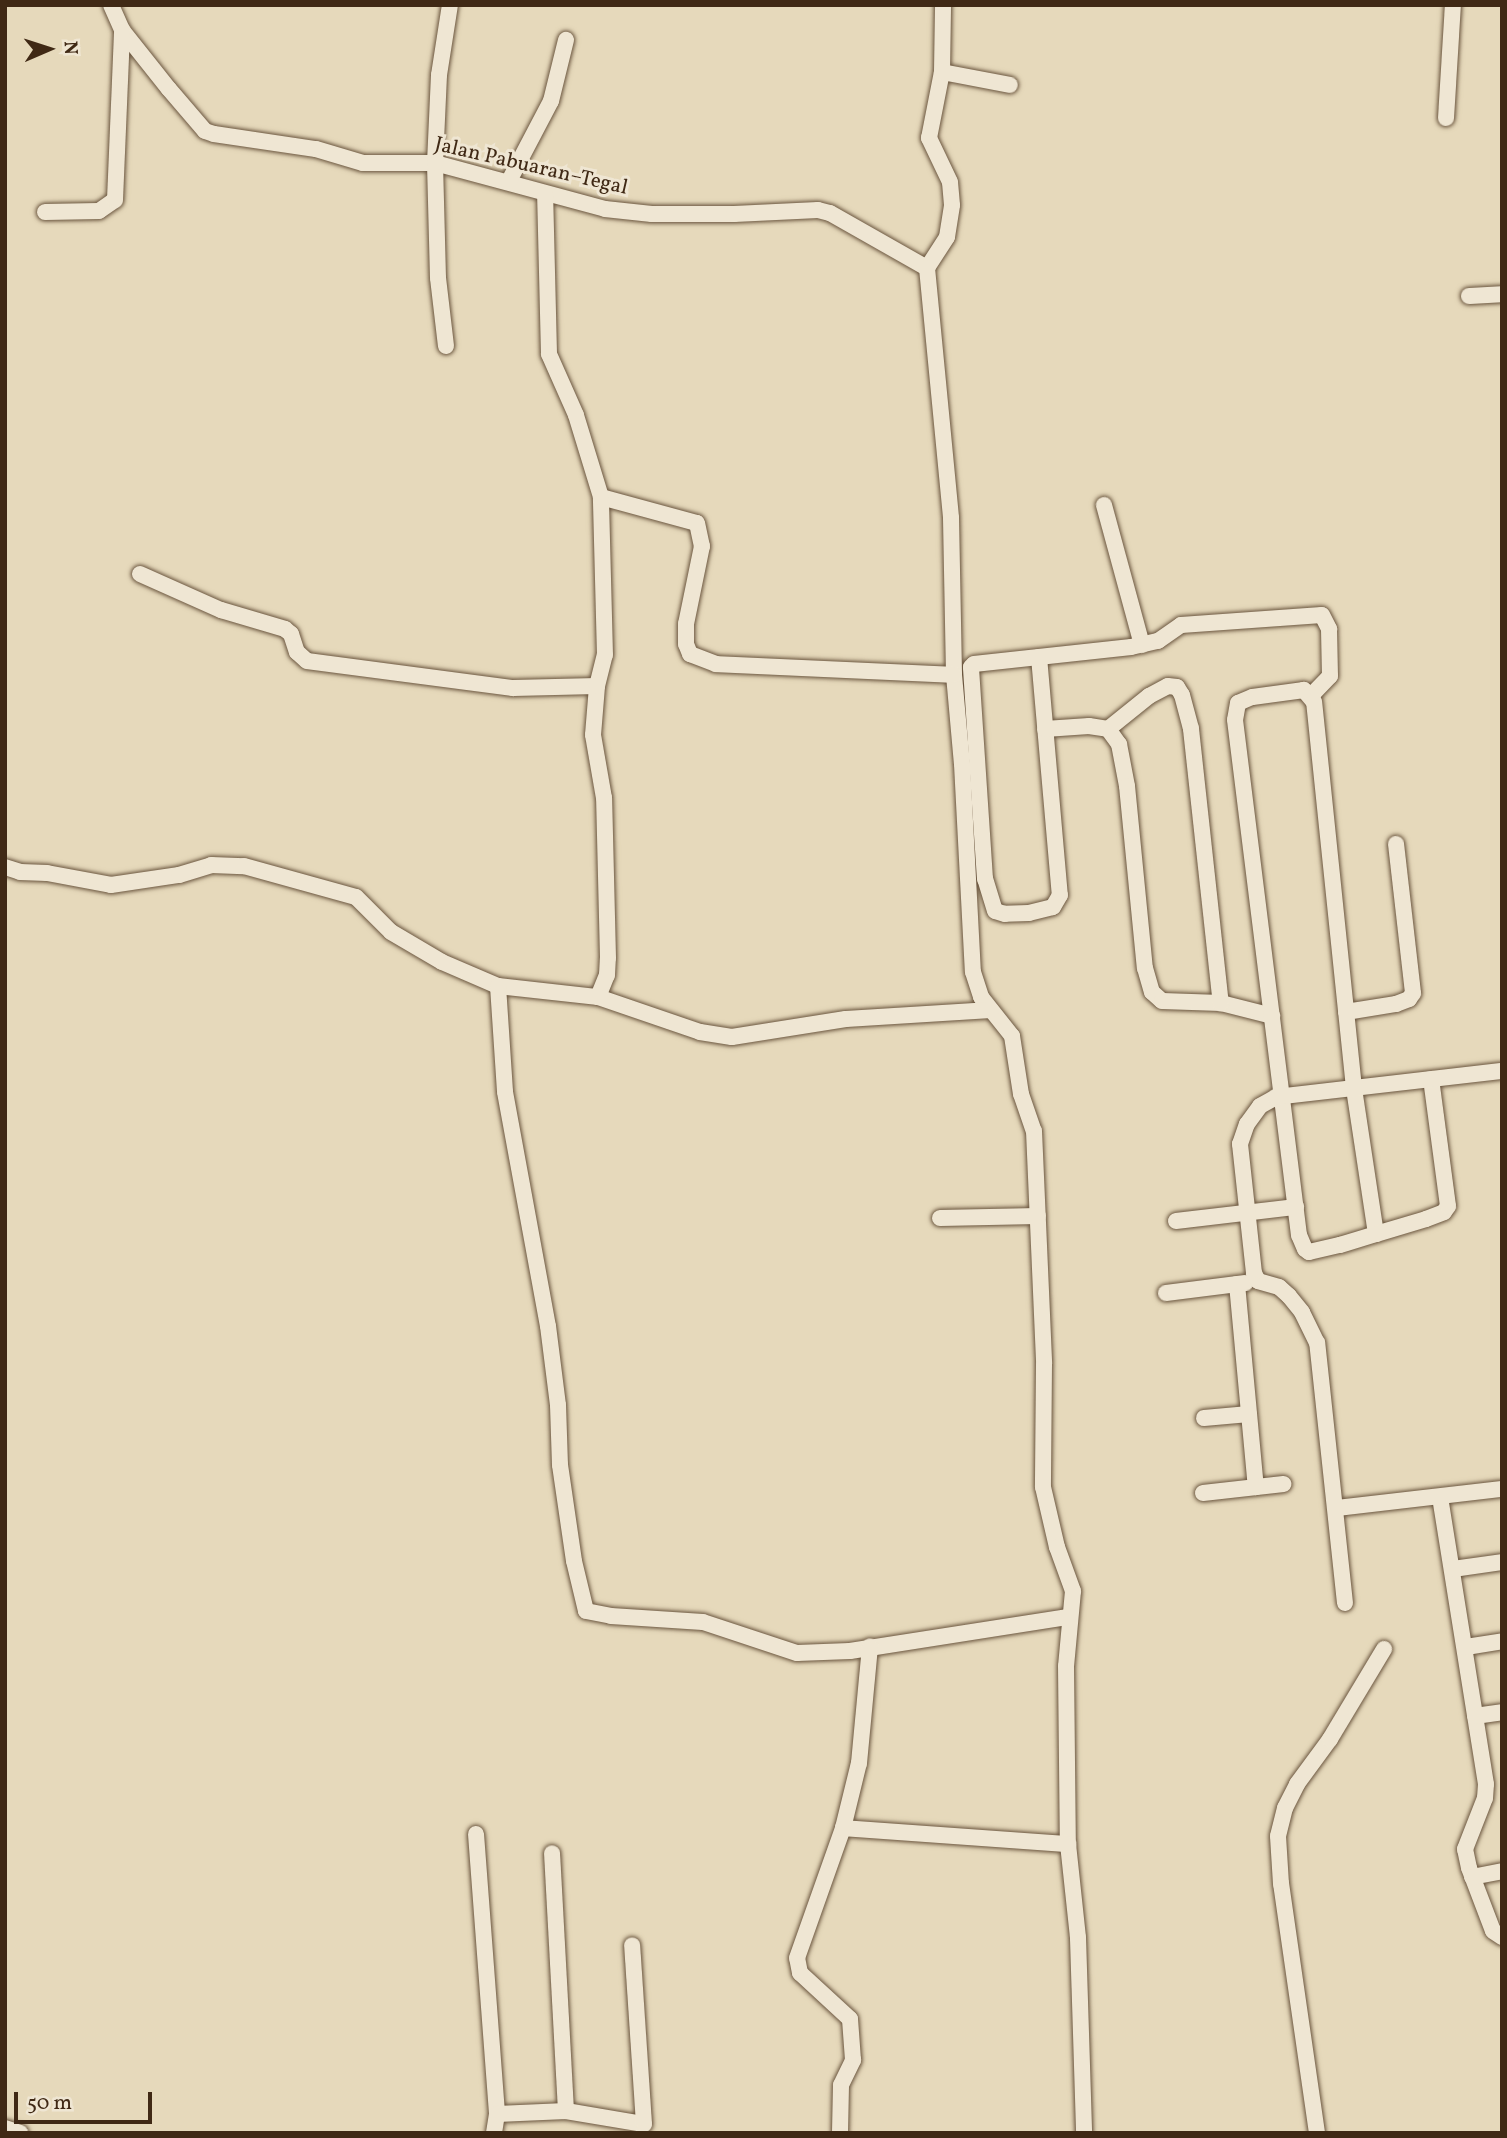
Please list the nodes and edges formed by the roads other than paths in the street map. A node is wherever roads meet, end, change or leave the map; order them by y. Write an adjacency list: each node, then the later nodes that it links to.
1 (111, 5): 5 (street, Jalan Pabuaran–Tegal)
2 (450, 5): 10 (street)
3 (943, 5): 7 (street)
4 (1453, 5): 9 (street)
5 (122, 30): 10 (street, Jalan Pabuaran–Tegal); 13 (street)
6 (566, 40): 11 (street)
7 (942, 72): 8 (street); 14 (street)
8 (1010, 85)
9 (1446, 118)
10 (435, 163): 11 (street, Jalan Pabuaran–Tegal); 17 (street)
11 (509, 181): 12 (street, Jalan Pabuaran–Tegal)
12 (545, 194): 14 (street, Jalan Pabuaran–Tegal); 18 (street)
13 (45, 212)
14 (927, 268): 23 (street)
15 (1502, 294): 16 (street)
16 (1469, 296)
17 (446, 346)
18 (601, 498): 23 (street); 24 (street)
19 (1104, 505): 21 (street)
20 (140, 574): 24 (street)
21 (1142, 645): 22 (street); 25 (street)
22 (1039, 657): 26 (street); 26 (street)
23 (954, 675): 33 (street)
24 (597, 687): 31 (street)
25 (1311, 696): 34 (street); 35 (street)
26 (1045, 729): 27 (street)
27 (1108, 729): 32 (street); 32 (street)
28 (1396, 844): 34 (street)
29 (5, 867): 30 (street)
30 (498, 986): 31 (street); 62 (street)
31 (598, 997): 33 (street)
32 (1221, 1003): 35 (street)
33 (991, 1010): 42 (street)
34 (1346, 1012): 38 (street)
35 (1272, 1016): 39 (street)
36 (1501, 1075): 37 (street)
37 (1431, 1079): 38 (street); 45 (street)
38 (1354, 1088): 39 (street); 45 (street)
39 (1282, 1096): 40 (street); 41 (street)
40 (1296, 1207): 41 (street); 45 (street)
41 (1247, 1214): 44 (street); 46 (street)
42 (1038, 1216): 43 (street); 60 (street)
43 (940, 1218)
44 (1176, 1221)
45 (1376, 1234)
46 (1258, 1281): 47 (street); 56 (street)
47 (1237, 1284): 48 (street); 49 (street)
48 (1166, 1293)
49 (1249, 1414): 50 (street); 52 (street)
50 (1204, 1418)
51 (1283, 1484): 52 (street)
52 (1256, 1487): 54 (street)
53 (1502, 1489): 55 (street)
54 (1203, 1493)
55 (1440, 1497): 56 (street); 58 (street)
56 (1337, 1508): 59 (street)
57 (1502, 1562): 58 (street)
58 (1452, 1569): 63 (street)
59 (1345, 1603)
60 (1068, 1617): 62 (street); 70 (street)
61 (1502, 1642): 63 (street)
62 (870, 1647): 68 (street)
63 (1465, 1647): 66 (street)
64 (1384, 1649): 83 (street)
65 (1502, 1712): 66 (street)
66 (1475, 1716): 67 (street)
67 (1494, 1783): 73 (street)
68 (843, 1828): 70 (street); 81 (street)
69 (476, 1834): 77 (street)
70 (1068, 1844): 82 (street)
71 (552, 1853): 76 (street)
72 (1502, 1871): 73 (street)
73 (1472, 1877): 74 (street)
74 (1502, 1937)
75 (632, 1945): 76 (street)
76 (566, 2111): 77 (street)
77 (496, 2114): 80 (street)
78 (5, 2127): 79 (street)
79 (20, 2133)
80 (494, 2133)
81 (840, 2133)
82 (1084, 2133)
83 (1317, 2133)

